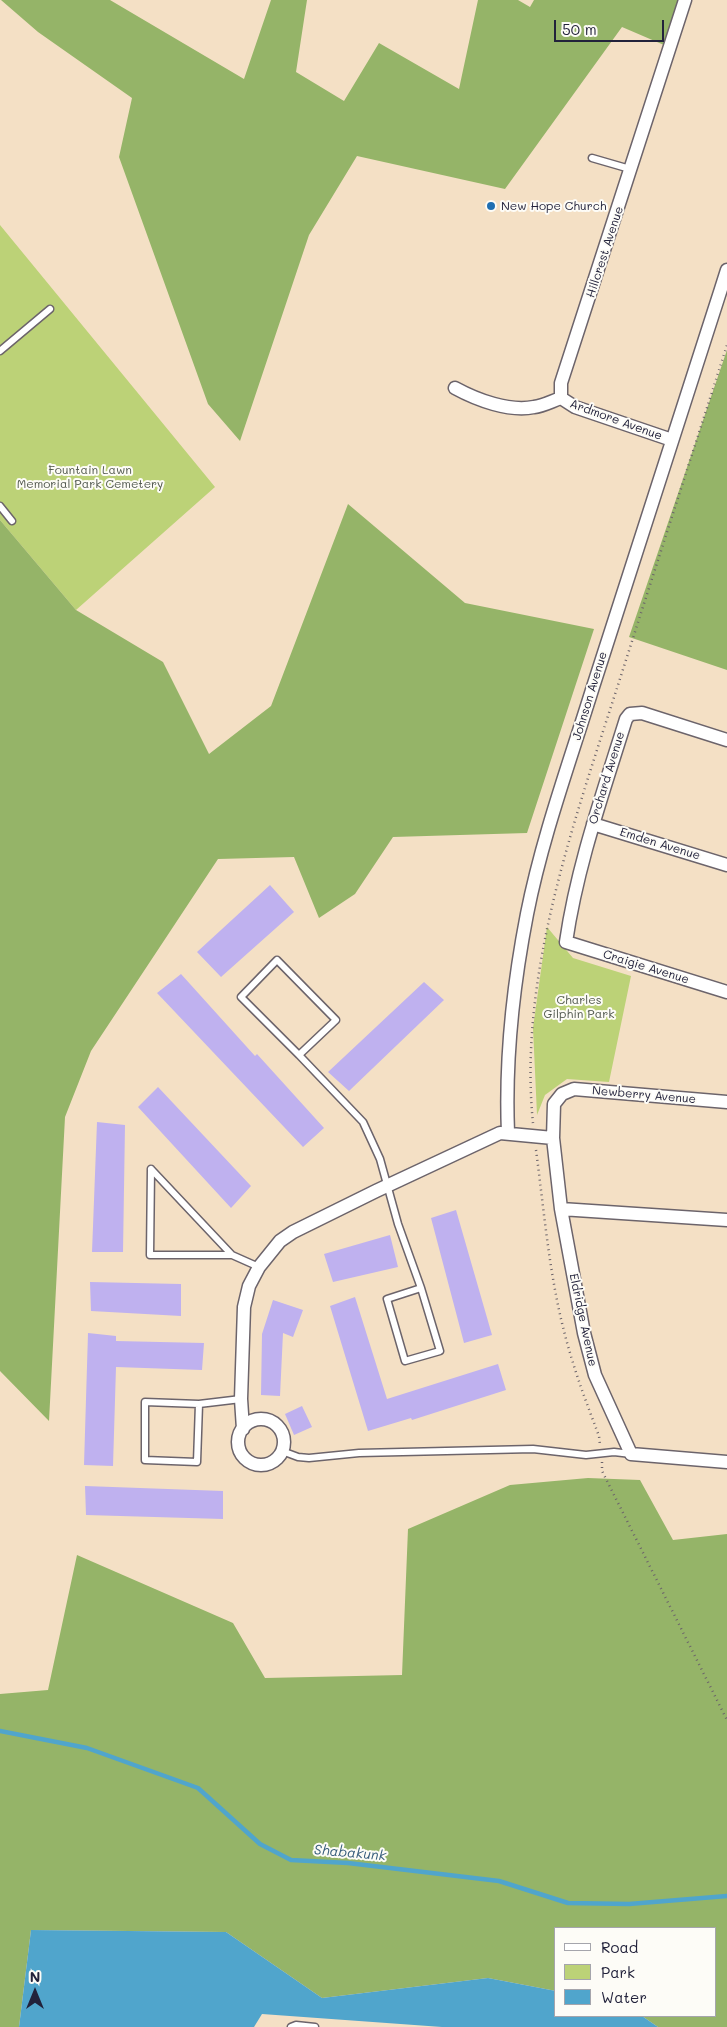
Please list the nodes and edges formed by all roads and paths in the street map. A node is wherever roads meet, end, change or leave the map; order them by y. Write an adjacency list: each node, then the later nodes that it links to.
1 (685, 0): 3 (street, Hillcrest Avenue)
2 (592, 158): 3 (lane)
3 (632, 170): 8 (street, Hillcrest Avenue)
4 (727, 270): 9 (street, Johnson Avenue)
5 (50, 309): 6 (lane)
6 (0, 351)
7 (455, 388): 8 (street)
8 (561, 398): 9 (street, Ardmore Avenue)
9 (672, 440): 20 (street, Johnson Avenue)
10 (0, 506): 11 (lane)
11 (12, 522)
12 (727, 740): 13 (street, Orchard Avenue)
13 (593, 824): 14 (street, Emden Avenue); 15 (street, Orchard Avenue)
14 (727, 865)
15 (566, 942): 16 (street, Craigie Avenue)
16 (727, 992)
17 (299, 1055): 17 (lane); 22 (lane)
18 (562, 1094): 19 (street, Newberry Avenue); 21 (street, Eldridge Avenue)
19 (727, 1102)
20 (508, 1133): 21 (street); 22 (street)
21 (554, 1138): 23 (street, Eldridge Avenue)
22 (388, 1185): 26 (street); 27 (lane)
23 (561, 1209): 24 (street); 32 (street, Eldridge Avenue)
24 (727, 1220)
25 (232, 1255): 25 (lane); 26 (lane)
26 (258, 1267): 28 (street)
27 (421, 1288): 27 (lane)
28 (241, 1399): 29 (lane); 30 (street)
29 (200, 1404): 29 (lane)
30 (243, 1429): 31 (street); 31 (street)
31 (282, 1451): 32 (lane)
32 (631, 1454): 33 (street)
33 (727, 1462)
34 (602, 1471): 35 (path)
35 (727, 1720)
36 (291, 2027): 37 (lane)
37 (315, 2027)

